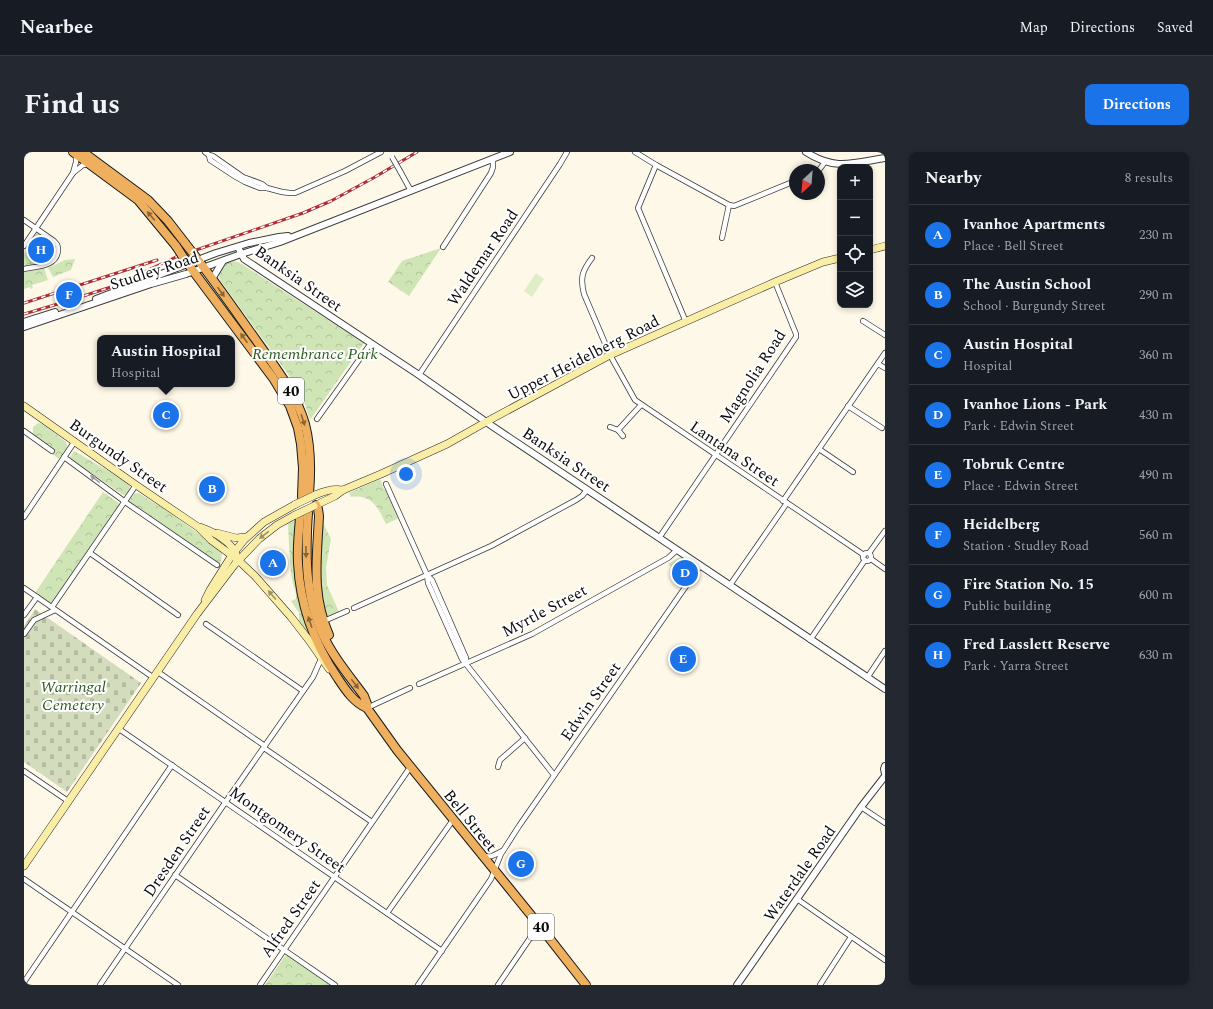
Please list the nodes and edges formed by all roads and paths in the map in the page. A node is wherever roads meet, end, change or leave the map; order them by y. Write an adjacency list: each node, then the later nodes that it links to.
1 (381, 152): 8 (street)
2 (389, 152): 16 (street, bridge)
3 (510, 152): 10 (street, Studley Road)
4 (567, 152): 47 (street, Waldemar Road)
5 (635, 152): 13 (street)
6 (806, 152): 12 (street)
7 (77, 153): 9 (highway, 40); 14 (street)
8 (207, 154)
9 (91, 158): 14 (street); 30 (highway, 40, bridge); 32 (highway, 40, one-way to 9, bridge)
10 (493, 158): 16 (street, Studley Road); 23 (street)
11 (885, 158): 12 (street)
12 (825, 162)
13 (656, 165): 17 (street); 39 (street)
14 (73, 173): 19 (street)
15 (789, 183): 17 (street)
16 (411, 191): 20 (street, Studley Road)
17 (729, 204): 21 (street)
18 (24, 220): 19 (street)
19 (36, 228): 22 (street); 33 (street)
20 (292, 236): 25 (street, Studley Road); 27 (street, Studley Road)
21 (722, 238)
22 (24, 246)
23 (443, 246)
24 (885, 246): 26 (main road)
25 (238, 247): 27 (street, Banksia Street); 30 (street, Studley Road)
26 (873, 249)
27 (241, 254): 31 (street, Studley Road); 42 (street, Banksia Street)
28 (592, 258): 44 (street, Lantana Street)
29 (837, 259): 36 (main road, Upper Heidelberg Road)
30 (199, 261): 31 (street, Studley Road); 32 (street, Studley Road); 35 (highway, 40)
31 (223, 261): 35 (street)
32 (190, 266): 34 (street, Studley Road); 69 (highway, 40, one-way to 32)
33 (24, 269)
34 (166, 276): 38 (street, Studley Road); 40 (street, Studley Road)
35 (212, 279): 69 (highway, 40, one-way to 69)
36 (775, 282): 39 (main road, Upper Heidelberg Road); 61 (street, Magnolia Road)
37 (863, 321): 41 (street)
38 (24, 322)
39 (686, 322): 44 (main road, Upper Heidelberg Road)
40 (24, 327)
41 (885, 335)
42 (371, 343): 47 (street, Banksia Street); 51 (street)
43 (885, 353): 45 (street)
44 (610, 355): 48 (street, Lantana Street); 52 (main road, Upper Heidelberg Road)
45 (878, 364): 46 (street); 50 (street)
46 (885, 368)
47 (419, 375): 52 (street, Banksia Street)
48 (642, 405): 55 (street); 61 (street, Lantana Street)
49 (24, 406): 58 (main road, Burgundy Street)
50 (848, 406): 54 (street); 59 (street)
51 (317, 419)
52 (486, 422): 66 (main road, Upper Heidelberg Road); 67 (street, Banksia Street)
53 (610, 427): 55 (street)
54 (882, 428)
55 (618, 430): 57 (street)
56 (25, 432): 60 (street)
57 (622, 436)
58 (75, 441): 62 (street); 65 (main road, Burgundy Street)
59 (819, 449): 63 (street); 72 (street)
60 (52, 451)
61 (715, 455): 72 (street, Lantana Street); 80 (street, Magnolia Road)
62 (64, 457): 71 (street, Burgundy Street, one-way to 62); 75 (street)
63 (853, 472)
64 (386, 484): 95 (street)
65 (136, 485): 71 (street); 76 (main road, Burgundy Street)
66 (343, 490): 68 (main road, Upper Heidelberg Road); 70 (main road, Upper Heidelberg Road)
67 (587, 490): 80 (street, Banksia Street); 95 (street)
68 (325, 491): 69 (main road, Upper Heidelberg Road); 70 (main road)
69 (308, 497): 73 (main road, bridge); 79 (main road, Upper Heidelberg Road, bridge)
70 (332, 498): 73 (main road, Upper Heidelberg Road)
71 (125, 501): 83 (street); 89 (street, Burgundy Street)
72 (785, 502): 85 (street, Lantana Street); 96 (street)
73 (315, 505): 74 (main road, Upper Heidelberg Road, bridge); 105 (highway)
74 (301, 515): 86 (main road, Upper Heidelberg Road, one-way to 86); 111 (highway, 40, one-way to 111); 117 (highway, 40, one-way to 74)
75 (24, 517)
76 (198, 527): 77 (main road, Burgundy Street); 81 (main road, Burgundy Street)
77 (209, 531): 79 (main road); 86 (main road, Burgundy Street)
78 (885, 531): 84 (street)
79 (246, 537): 86 (main road, Upper Heidelberg Road)
80 (658, 538): 82 (street, Banksia Street)
81 (223, 549): 86 (main road, Burgundy Street); 93 (main road)
82 (677, 550): 90 (street, Banksia Street); 112 (street, Myrtle Street)
83 (90, 552): 100 (street); 104 (street)
84 (869, 553): 85 (street); 87 (street)
85 (864, 554): 88 (street)
86 (236, 556): 91 (main road, Upper Heidelberg Road); 93 (main road, Upper Heidelberg Road); 94 (main road, Bell Street)
87 (871, 559): 88 (street); 92 (street)
88 (865, 560): 108 (street)
89 (217, 565)
90 (700, 566): 96 (street, Banksia Street); 131 (street, Edwin Street)
91 (231, 569): 94 (main road); 102 (main road, Upper Heidelberg Road)
92 (885, 569)
93 (222, 571): 102 (main road, Upper Heidelberg Road)
94 (250, 572): 110 (main road, Bell Street, one-way to 94)
95 (427, 575): 99 (street); 112 (street)
96 (730, 586): 108 (street, Banksia Street)
97 (24, 588): 98 (street)
98 (37, 597): 100 (street); 103 (street)
99 (354, 608)
100 (54, 609): 107 (street); 115 (street)
101 (347, 611): 105 (street)
102 (197, 614): 115 (main road, Upper Heidelberg Road)
103 (24, 615)
104 (178, 615)
105 (324, 621): 111 (highway)
106 (206, 624): 121 (street)
107 (24, 634)
108 (810, 640): 116 (street, Banksia Street)
109 (885, 652): 116 (street)
110 (321, 659): 113 (main road, Bell Street); 114 (street, Dresden Street)
111 (339, 662): 122 (highway, Bell Street / 40, one-way to 122)
112 (466, 663): 118 (street, Myrtle Street); 124 (street)
113 (329, 670): 114 (street); 117 (main road, Bell Street)
114 (316, 672): 121 (street, Dresden Street)
115 (156, 675): 123 (main road, Upper Heidelberg Road); 125 (street)
116 (867, 678): 120 (street, Banksia Street)
117 (340, 681): 122 (highway, Bell Street / 40)
118 (419, 684)
119 (410, 688): 122 (street)
120 (885, 689)
121 (303, 691): 125 (street, Dresden Street)
122 (366, 708): 127 (highway, Bell Street / 40)
123 (119, 729): 126 (street, Montgomery Street); 133 (main road, Upper Heidelberg Road)
124 (525, 738): 129 (street); 131 (street)
125 (264, 747): 134 (street, Dresden Street); 137 (street)
126 (172, 765): 134 (street, Montgomery Street); 147 (street)
127 (411, 766): 136 (highway, Bell Street / 40); 137 (street, Alfred Street)
128 (885, 766): 132 (street)
129 (498, 767)
130 (24, 771): 133 (street)
131 (554, 775): 139 (street, Edwin Street)
132 (885, 775): 135 (street, Waterdale Road)
133 (68, 801): 141 (main road, Upper Heidelberg Road)
134 (226, 802): 143 (street, Dresden Street); 144 (street, Montgomery Street)
135 (861, 807): 138 (street); 146 (street, Waterdale Road)
136 (453, 820): 140 (highway, Bell Street / 40); 148 (street)
137 (372, 822): 144 (street, Alfred Street)
138 (885, 823)
139 (503, 851): 140 (street); 142 (street, Edwin Street)
140 (481, 855): 142 (highway, Bell Street / 40)
141 (24, 866)
142 (494, 870): 149 (highway, Bell Street / 40); 153 (street, Edwin Street)
143 (175, 875): 151 (street, Dresden Street); 152 (street)
144 (334, 877): 148 (street, Montgomery Street); 152 (street, Alfred Street)
145 (24, 879): 147 (street)
146 (797, 900): 150 (street); 163 (street, Waterdale Road)
147 (72, 912): 151 (street); 155 (street)
148 (387, 913): 153 (street, Montgomery Street)
149 (539, 925): 156 (highway, Bell Street / 40); 162 (street)
150 (851, 937): 154 (street); 164 (street)
151 (125, 949): 157 (street, Dresden Street); 158 (street)
152 (284, 950): 159 (street, Alfred Street); 160 (street)
153 (442, 951): 161 (street, Edwin Street)
154 (885, 960)
155 (24, 982)
156 (581, 983)
157 (100, 985)
158 (178, 985)
159 (260, 985)
160 (335, 985)
161 (418, 985)
162 (498, 985)
163 (737, 985)
164 (820, 985)

